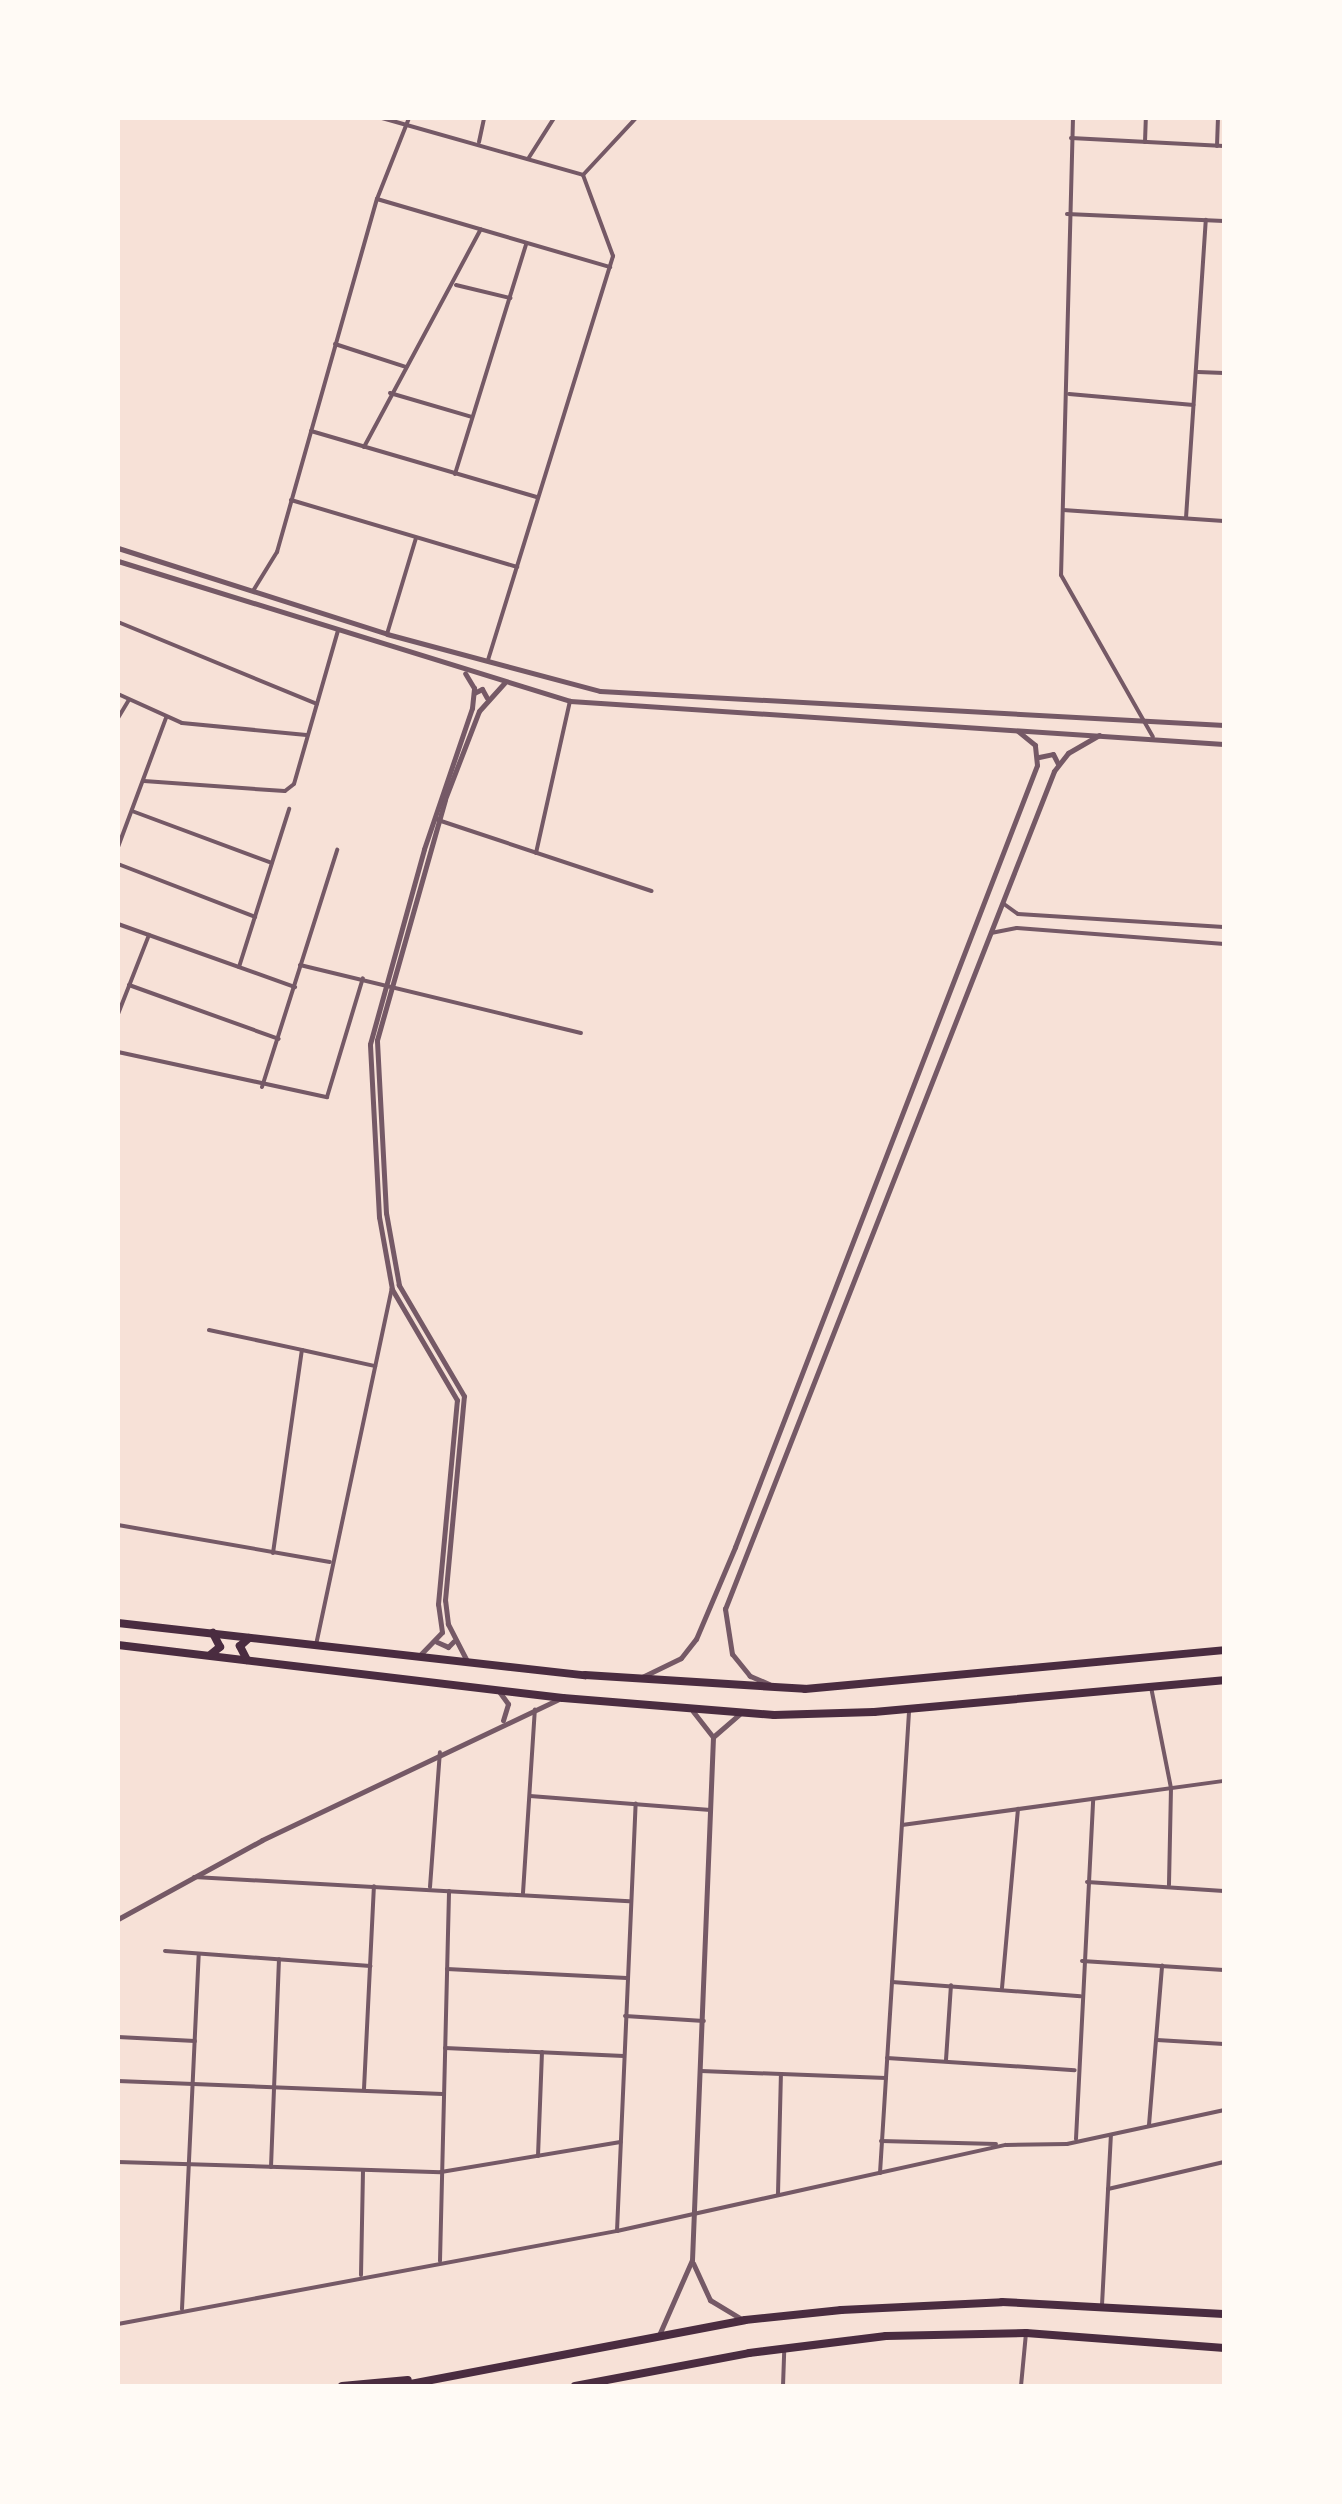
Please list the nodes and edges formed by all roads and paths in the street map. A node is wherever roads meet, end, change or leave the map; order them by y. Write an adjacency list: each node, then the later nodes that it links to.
1 (382, 118): 9 (street)
2 (409, 118): 9 (street)
3 (484, 118): 12 (street)
4 (554, 118): 15 (street)
5 (636, 118): 16 (street)
6 (1073, 118): 10 (street)
7 (1146, 118): 11 (street)
8 (1218, 118): 13 (street)
9 (408, 125): 12 (street); 17 (street)
10 (1072, 138): 11 (street); 18 (street)
11 (1144, 142): 13 (street)
12 (478, 144): 15 (street)
13 (1217, 146): 14 (street)
14 (1224, 146)
15 (528, 158): 16 (street)
16 (583, 175): 23 (street)
17 (377, 198): 21 (street); 26 (street)
18 (1067, 214): 19 (street); 31 (street)
19 (1206, 220): 20 (street); 28 (street)
20 (1224, 221)
21 (481, 229): 22 (street); 24 (street)
22 (526, 243): 23 (street); 25 (street)
23 (610, 267): 37 (street)
24 (456, 284): 25 (street); 27 (street)
25 (510, 298): 33 (street)
26 (336, 344): 27 (street); 34 (street)
27 (406, 367): 30 (street)
28 (1198, 372): 29 (street); 32 (street)
29 (1224, 373)
30 (390, 394): 33 (street); 35 (street)
31 (1069, 394): 32 (street); 39 (street)
32 (1194, 405): 40 (street)
33 (473, 417): 36 (street)
34 (311, 431): 35 (street); 38 (street)
35 (364, 447): 36 (street)
36 (456, 474): 37 (street)
37 (537, 497): 45 (street)
38 (292, 500): 42 (street); 46 (street)
39 (1062, 510): 40 (street); 63 (street)
40 (1186, 518): 41 (street)
41 (1224, 520)
42 (416, 538): 45 (street); 50 (street)
43 (118, 548): 46 (street)
44 (118, 562): 49 (street)
45 (516, 566): 52 (street)
46 (253, 592): 48 (street)
47 (118, 622): 60 (street)
48 (371, 629): 50 (street); 51 (street)
49 (338, 631): 51 (street); 60 (street)
50 (386, 634): 52 (street)
51 (367, 640): 53 (street)
52 (488, 662): 63 (street)
53 (464, 671): 54 (street); 55 (street)
54 (504, 683): 57 (street); 59 (street)
55 (474, 693): 57 (street); 95 (street)
56 (118, 694): 58 (street)
57 (487, 698): 75 (street)
58 (129, 700): 61 (street); 62 (street)
59 (570, 700): 65 (street); 78 (street)
60 (318, 704): 67 (street)
61 (118, 718)
62 (166, 718): 67 (street); 72 (street)
63 (1150, 720): 64 (street); 68 (street)
64 (1224, 725)
65 (1015, 730): 66 (street); 70 (street)
66 (1107, 734): 68 (street); 71 (street)
67 (308, 736): 72 (street)
68 (1154, 737): 69 (street)
69 (1224, 744)
70 (1038, 758): 71 (street); 93 (street)
71 (1058, 764): 82 (street)
72 (144, 782): 74 (street)
73 (289, 809): 79 (street)
74 (132, 811): 76 (street); 79 (street)
75 (438, 820): 78 (street); 95 (street)
76 (118, 847)
77 (337, 850): 91 (street)
78 (536, 852): 81 (street)
79 (272, 863): 84 (street)
80 (118, 864): 84 (street)
81 (651, 892)
82 (1003, 902): 83 (street); 88 (street)
83 (1018, 914): 86 (street); 87 (street)
84 (255, 917): 92 (street)
85 (118, 924): 89 (street)
86 (1224, 927)
87 (1017, 928): 88 (street); 90 (street)
88 (991, 933): 96 (street)
89 (149, 934): 92 (street); 97 (street)
90 (1224, 944)
91 (300, 965): 94 (street); 98 (street)
92 (239, 967): 98 (street)
93 (957, 976): 96 (street); 104 (street)
94 (363, 978): 95 (street); 103 (street)
95 (389, 983): 100 (street); 108 (street); 122 (street)
96 (971, 983): 105 (street)
97 (129, 986): 99 (street); 101 (street)
98 (295, 987): 101 (street)
99 (118, 1014)
100 (582, 1033)
101 (278, 1039): 103 (street)
102 (118, 1052): 103 (street)
103 (262, 1087)
104 (893, 1138): 105 (street); 106 (street)
105 (909, 1144): 107 (street)
106 (861, 1220): 107 (street); 112 (street)
107 (877, 1226): 113 (street)
108 (392, 1288): 111 (street); 123 (street)
109 (209, 1330): 110 (street)
110 (302, 1350): 111 (street); 116 (street)
111 (375, 1366): 118 (street)
112 (799, 1378): 113 (street); 115 (street)
113 (814, 1387): 117 (street)
114 (118, 1525): 116 (street)
115 (735, 1547): 117 (street); 131 (street)
116 (273, 1553): 118 (street)
117 (745, 1554): 134 (street)
118 (331, 1562): 125 (street)
119 (118, 1623): 120 (highway)
120 (212, 1633): 121 (highway); 127 (highway)
121 (249, 1638): 125 (highway); 129 (highway)
122 (454, 1641): 123 (street); 130 (street)
123 (437, 1642): 128 (street)
124 (118, 1645): 127 (highway)
125 (316, 1645): 128 (highway)
126 (1224, 1650): 134 (highway)
127 (210, 1656): 129 (highway)
128 (419, 1656): 130 (highway)
129 (247, 1660): 135 (highway)
130 (467, 1661): 131 (highway)
131 (639, 1678): 134 (highway)
132 (1224, 1680): 133 (highway)
133 (1150, 1685): 139 (highway); 145 (street)
134 (776, 1687)
135 (496, 1689): 136 (highway); 141 (street)
136 (563, 1698): 137 (highway); 138 (street)
137 (686, 1707): 140 (highway); 142 (street)
138 (534, 1709): 141 (street); 146 (street)
139 (910, 1709): 140 (highway); 151 (street)
140 (746, 1712): 142 (street)
141 (502, 1722): 143 (street)
142 (712, 1738): 150 (street)
143 (440, 1752): 152 (street); 156 (street)
144 (1224, 1781): 145 (street)
145 (1171, 1788): 147 (street); 155 (street)
146 (530, 1796): 148 (street); 159 (street)
147 (1093, 1799): 149 (street); 153 (street)
148 (636, 1803): 150 (street); 160 (street)
149 (1018, 1809): 151 (street); 173 (street)
150 (710, 1810): 176 (street)
151 (902, 1824): 171 (street)
152 (194, 1877): 154 (street); 161 (street)
153 (1087, 1882): 155 (street); 165 (street)
154 (374, 1886): 156 (street); 166 (street)
155 (1169, 1886): 158 (street)
156 (430, 1888): 157 (street)
157 (450, 1889): 159 (street); 168 (street)
158 (1224, 1891)
159 (524, 1893): 160 (street)
160 (630, 1901): 170 (street)
161 (118, 1919)
162 (165, 1951): 163 (street)
163 (199, 1954): 164 (street); 179 (street)
164 (279, 1960): 166 (street); 192 (street)
165 (1082, 1962): 167 (street); 174 (street)
166 (370, 1966): 193 (street)
167 (1162, 1966): 169 (street); 178 (street)
168 (447, 1969): 170 (street); 181 (street)
169 (1224, 1970)
170 (627, 1978): 175 (street)
171 (892, 1982): 172 (street); 184 (street)
172 (951, 1984): 173 (street); 185 (street)
173 (1002, 1988): 174 (street)
174 (1080, 1996): 186 (street)
175 (625, 2016): 176 (street); 183 (street)
176 (704, 2021): 187 (street)
177 (118, 2037): 179 (street)
178 (1157, 2040): 180 (street); 196 (street)
179 (196, 2041): 191 (street)
180 (1224, 2044)
181 (444, 2048): 182 (street); 194 (street)
182 (542, 2052): 183 (street); 202 (street)
183 (624, 2056): 200 (street)
184 (887, 2058): 185 (street); 189 (street)
185 (946, 2060): 186 (street)
186 (1075, 2070): 199 (street)
187 (701, 2071): 188 (street); 212 (street)
188 (782, 2074): 189 (street); 211 (street)
189 (886, 2078): 198 (street)
190 (118, 2081): 191 (street)
191 (194, 2083): 192 (street); 205 (street)
192 (272, 2086): 193 (street); 206 (street)
193 (364, 2089): 194 (street)
194 (443, 2094): 208 (street)
195 (1224, 2110): 196 (street)
196 (1149, 2127): 197 (street)
197 (1111, 2134): 199 (street); 210 (street)
198 (881, 2141): 201 (street); 209 (street)
199 (1076, 2141): 201 (street)
200 (621, 2142): 202 (street); 213 (street)
201 (1006, 2144): 209 (street)
202 (538, 2156): 208 (street)
203 (118, 2162): 205 (street)
204 (1224, 2162): 210 (street)
205 (192, 2164): 206 (street); 218 (street)
206 (271, 2167): 207 (street)
207 (363, 2170): 208 (street); 216 (street)
208 (440, 2172): 215 (street)
209 (880, 2173): 211 (street)
210 (1108, 2189): 217 (street)
211 (778, 2196): 212 (street)
212 (694, 2215): 213 (street); 214 (street)
213 (617, 2231): 215 (street)
214 (692, 2260): 220 (street); 223 (street)
215 (440, 2262): 216 (street)
216 (362, 2277): 218 (street)
217 (1102, 2305): 219 (highway); 220 (highway)
218 (182, 2311): 221 (street)
219 (1224, 2314)
220 (745, 2320): 223 (highway)
221 (118, 2324)
222 (1026, 2333): 224 (highway); 225 (highway); 231 (street)
223 (658, 2337): 226 (highway)
224 (784, 2347): 229 (highway); 230 (street)
225 (1224, 2348)
226 (438, 2380): 227 (highway); 228 (highway)
227 (342, 2386)
228 (400, 2386)
229 (574, 2386)
230 (783, 2386)
231 (1021, 2386)

